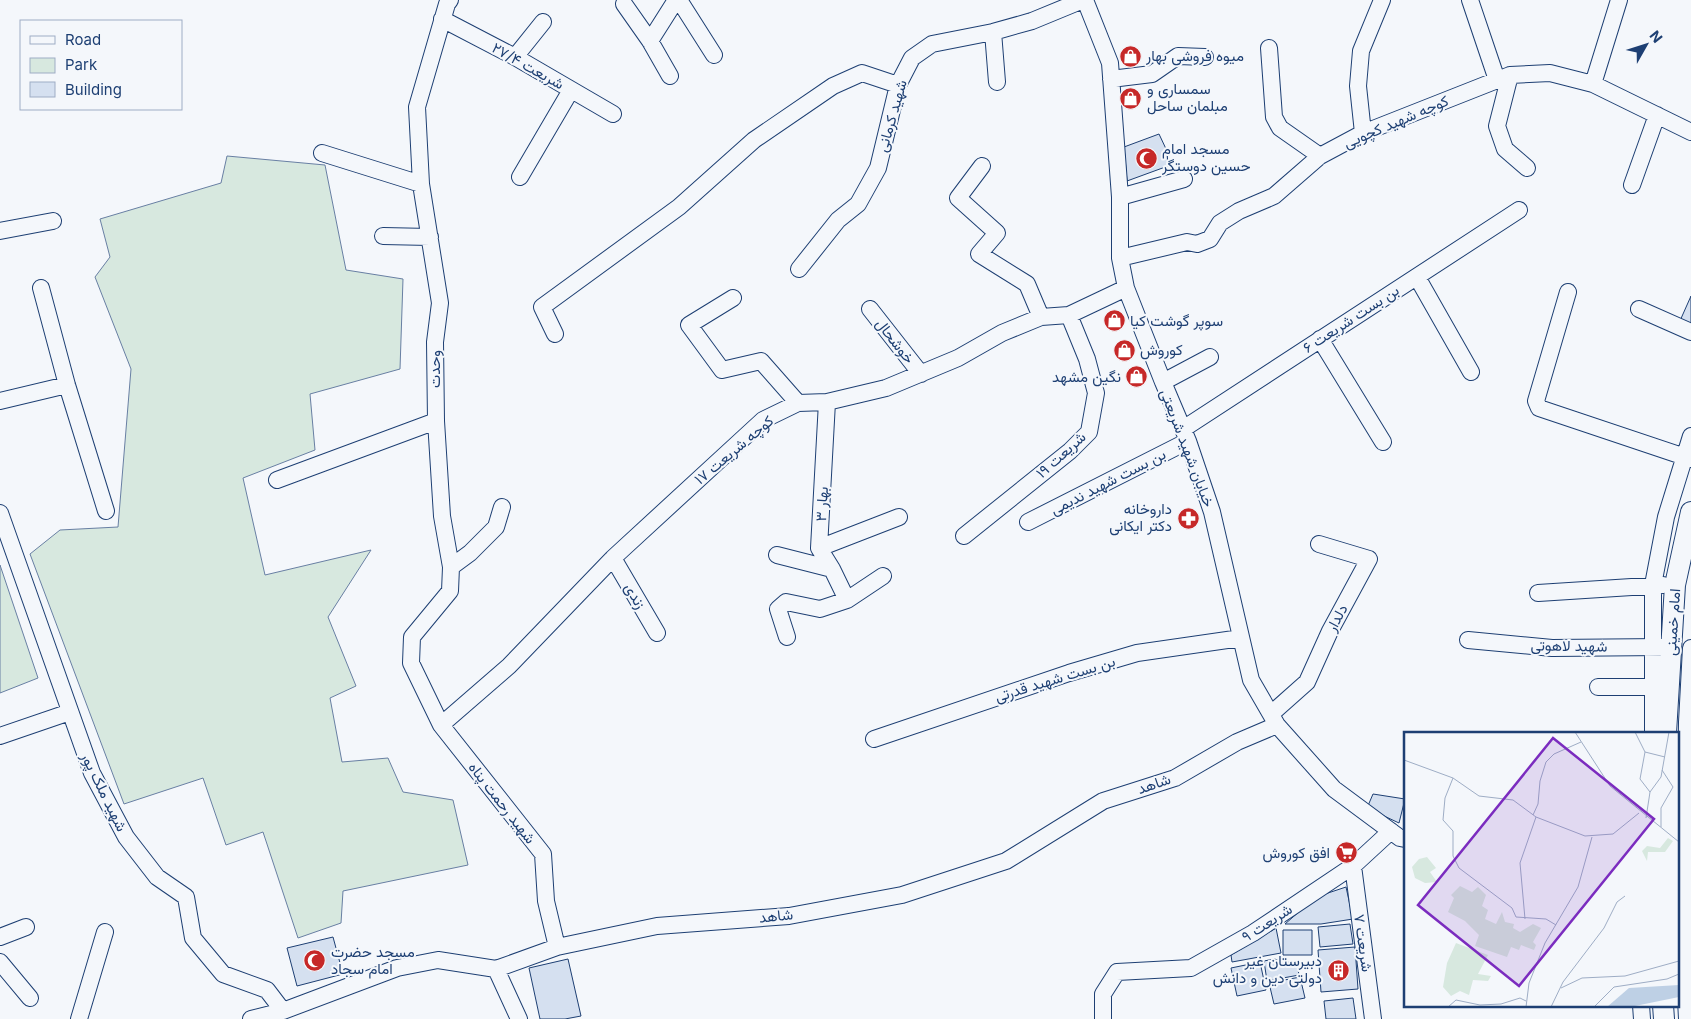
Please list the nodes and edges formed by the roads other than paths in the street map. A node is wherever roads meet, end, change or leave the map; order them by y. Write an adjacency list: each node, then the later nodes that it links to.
1 (677, 0): 10 (street); 12 (street)
2 (1084, 0): 9 (street, شهید کرمانی); 17 (street, خیابان شهید شریعتی)
3 (1382, 0): 25 (street)
4 (1470, 0): 16 (street)
5 (1619, 0): 20 (street)
6 (624, 4): 10 (street)
7 (445, 6): 13 (street, شریعت ۲۷/۴); 32 (street, وحدت)
8 (543, 22): 13 (street)
9 (993, 32): 18 (street); 19 (street, شهید کرمانی)
10 (650, 40): 15 (street)
11 (1269, 48): 27 (street)
12 (714, 55)
13 (515, 57): 21 (street, شریعت ۲۷/۴)
14 (1205, 57): 17 (street)
15 (670, 76)
16 (1503, 77): 20 (street, کوچه شهید کچویی); 25 (street, کوچه شهید کچویی); 29 (street)
17 (1111, 79): 34 (street, خیابان شهید شریعتی)
18 (997, 82)
19 (898, 84): 41 (street, شهید کرمانی); 52 (street)
20 (1593, 84): 23 (street, کوچه شهید کچویی)
21 (571, 90): 22 (street, شریعت ۲۷/۴); 30 (street)
22 (613, 114)
23 (1657, 115): 24 (street, کوچه شهید کچویی); 33 (street)
24 (1691, 132)
25 (1363, 133): 27 (street, کوچه شهید کچویی)
26 (322, 153): 32 (street)
27 (1320, 156): 40 (street, کوچه شهید کچویی)
28 (982, 166): 50 (street)
29 (1527, 168)
30 (520, 177)
31 (1184, 179): 34 (street)
32 (421, 184): 39 (street, وحدت)
33 (1632, 185)
34 (1120, 197): 40 (street, خیابان شهید شریعتی)
35 (1519, 210): 42 (street, بن بست شریعت ۶)
36 (52, 221): 37 (street)
37 (0, 231)
38 (383, 236): 39 (street)
39 (430, 237): 62 (street, وحدت)
40 (1120, 258): 44 (street, خیابان شهید شریعتی)
41 (799, 269)
42 (1416, 276): 53 (street, بن بست شریعت ۶); 55 (street)
43 (41, 288): 58 (street)
44 (1126, 288): 49 (street, کوچه شریعت ۱۷); 57 (street, خیابان شهید شریعتی)
45 (1568, 292): 66 (street)
46 (733, 298): 60 (street)
47 (1639, 308): 51 (street)
48 (870, 309): 56 (street, خوشحال)
49 (1069, 315): 50 (street, کوچه شریعت ۱۷); 74 (street, شریعت ۱۹)
50 (1041, 317): 56 (street, کوچه شریعت ۱۷)
51 (1691, 332)
52 (555, 334)
53 (1320, 339): 63 (street, بن بست شریعت ۶); 65 (street)
54 (1210, 357): 57 (street)
55 (1471, 372)
56 (921, 374): 61 (street, کوچه شریعت ۱۷)
57 (1162, 382): 63 (street, خیابان شهید شریعتی)
58 (67, 385): 59 (street); 69 (street)
59 (0, 401)
60 (798, 402): 61 (street, کوچه شریعت ۱۷); 78 (street, کوچه شریعت ۱۷)
61 (827, 402): 76 (street, بهار ۳)
62 (436, 421): 67 (street); 79 (street, وحدت)
63 (1186, 435): 73 (street, بن بست شهید ندیمی); 88 (street, خیابان شهید شریعتی)
64 (1691, 436): 66 (street)
65 (1383, 442)
66 (1688, 458): 82 (street)
67 (277, 480)
68 (502, 506): 79 (street)
69 (106, 511)
70 (0, 513): 94 (street, شهید ملک پور)
71 (898, 517): 76 (street)
72 (1690, 520): 83 (main road, امام خمینی)
73 (1028, 522)
74 (964, 536)
75 (1319, 544): 95 (street, دلدار)
76 (819, 548): 80 (street)
77 (777, 555): 80 (street)
78 (613, 558): 86 (street, زندی); 97 (street, کوچه شریعت ۱۷)
79 (451, 567): 97 (street, وحدت)
80 (832, 569): 85 (street)
81 (883, 576): 85 (street)
82 (1653, 585): 83 (street); 84 (street); 90 (street)
83 (1675, 585): 90 (main road, امام خمینی)
84 (1538, 593)
85 (847, 600): 87 (street)
86 (657, 633)
87 (787, 637)
88 (1241, 638): 95 (street, خیابان شهید شریعتی); 100 (street, بن بست شهید قدرتی)
89 (1468, 640): 90 (street, شهید لاهوتی)
90 (1662, 647): 92 (main road, امام خمینی)
91 (1691, 648): 96 (street)
92 (1661, 687): 93 (street); 98 (main road, امام خمینی)
93 (1598, 688)
94 (70, 712): 99 (street); 113 (street, شهید ملک پور)
95 (1274, 719): 101 (street, خیابان شهید شریعتی); 106 (street, شاهد)
96 (1689, 722): 98 (street); 107 (street)
97 (441, 725): 106 (street, شهید رحمت پناه)
98 (1662, 729)
99 (0, 736)
100 (874, 739)
101 (1398, 835): 102 (street, شریعت ۹)
102 (1353, 866): 114 (street, شریعت ۷); 118 (street, شریعت ۹)
103 (26, 927): 105 (street)
104 (105, 932): 115 (street)
105 (0, 937)
106 (558, 947): 109 (street, شاهد)
107 (1684, 960): 121 (street)
108 (0, 962): 110 (street)
109 (496, 969): 113 (street, شاهد); 117 (street)
110 (30, 998)
111 (1641, 1006): 119 (street)
112 (1663, 1006): 120 (main road)
113 (283, 1011): 116 (street, شاهد)
114 (1375, 1011)
115 (79, 1019)
116 (251, 1019)
117 (519, 1019)
118 (1103, 1019)
119 (1642, 1019)
120 (1664, 1019)
121 (1687, 1019)

